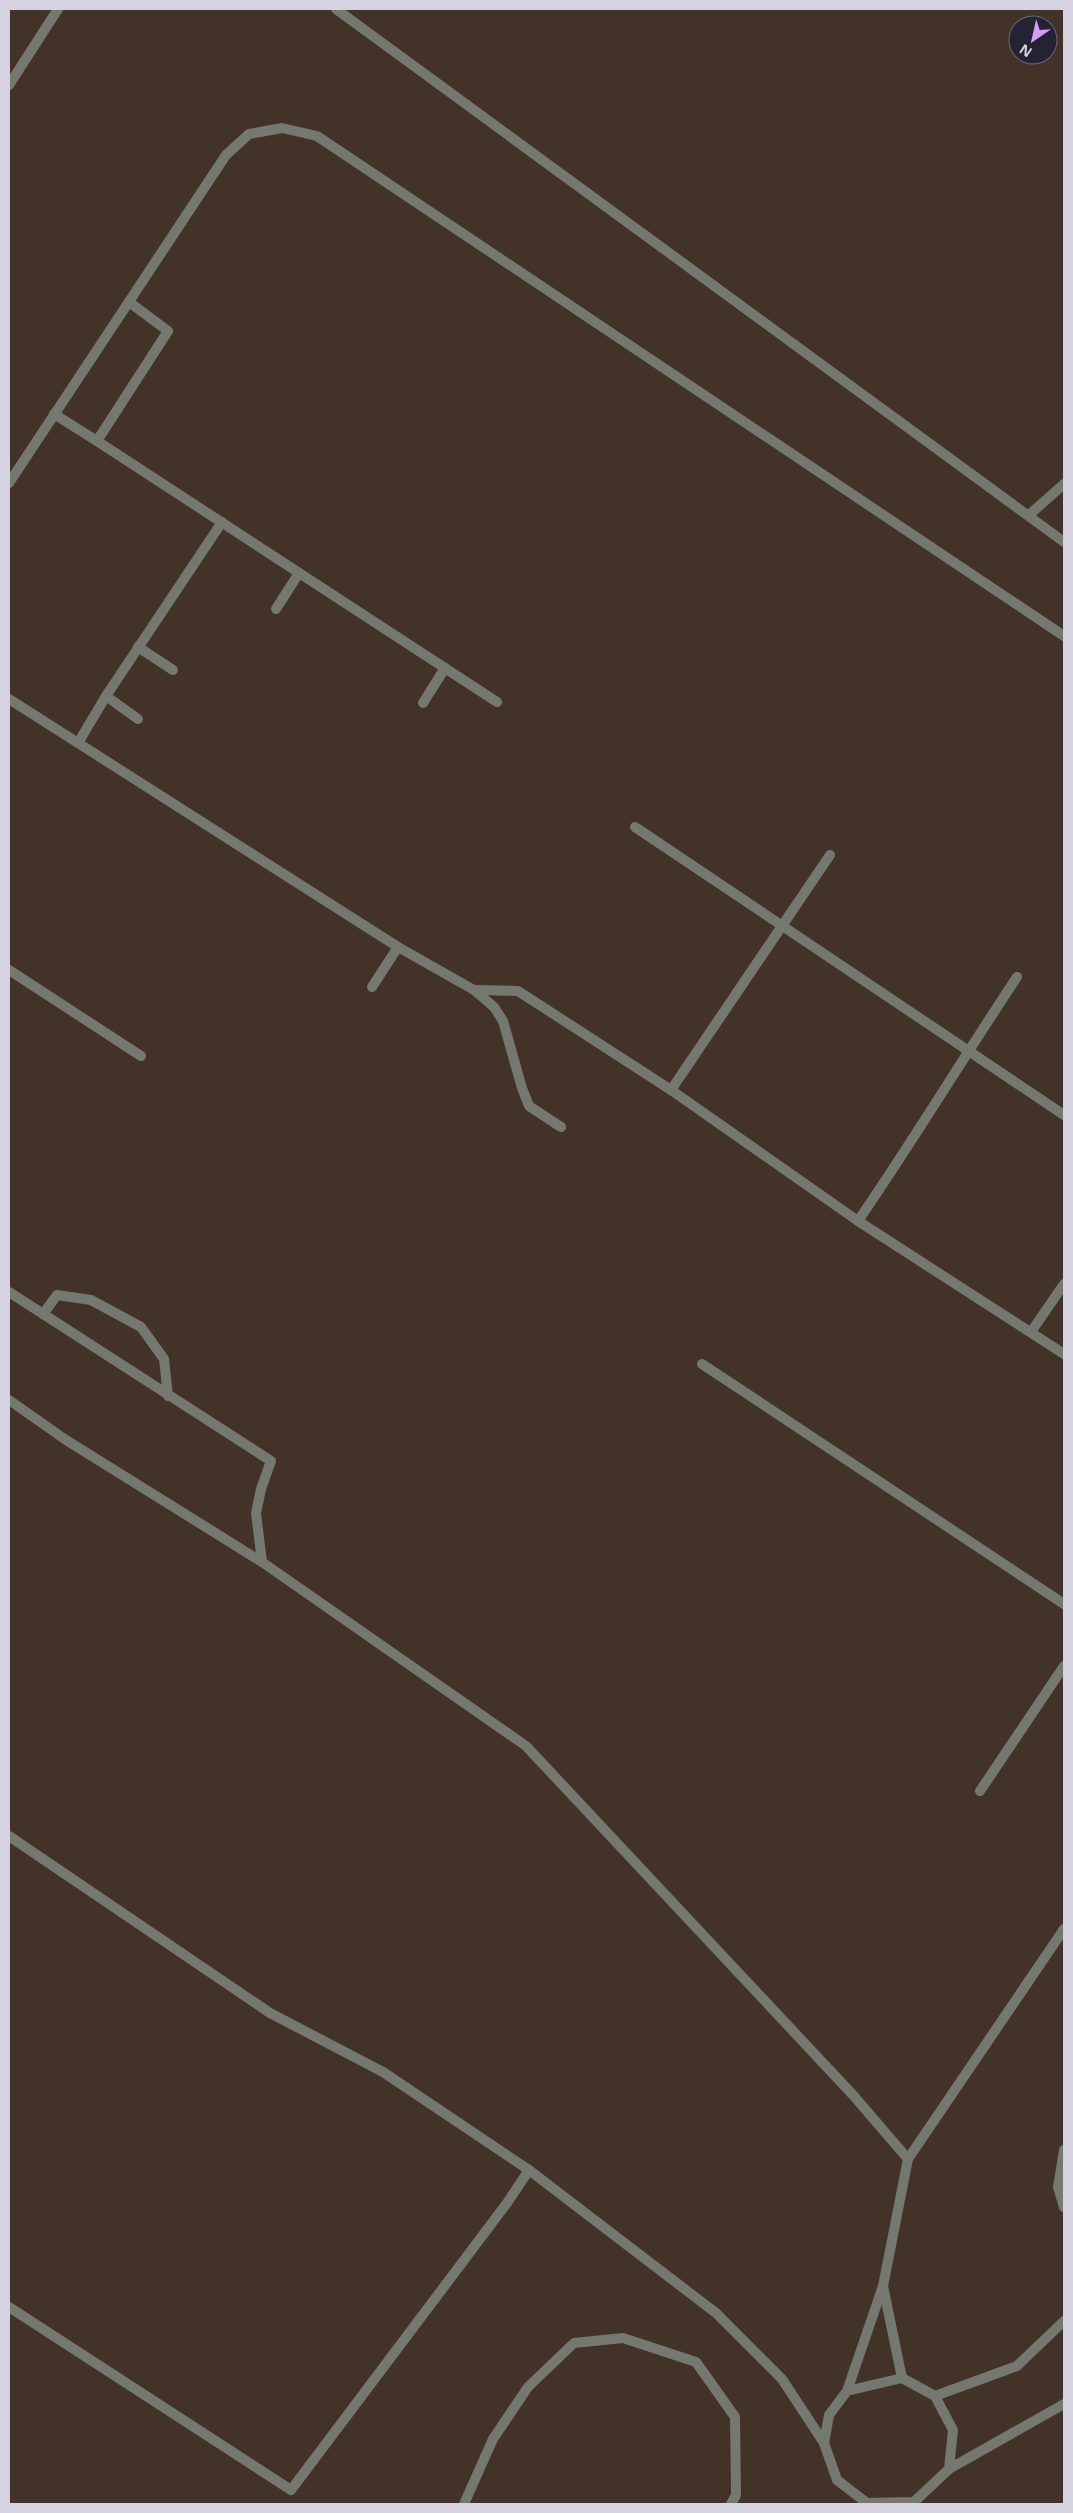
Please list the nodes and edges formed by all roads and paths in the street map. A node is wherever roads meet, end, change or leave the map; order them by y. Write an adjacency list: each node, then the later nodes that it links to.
1 (58, 9): 3 (lane)
2 (336, 9): 9 (lane)
3 (9, 85)
4 (129, 302): 5 (lane); 6 (lane); 14 (lane)
5 (54, 414): 6 (lane); 7 (lane)
6 (97, 441): 10 (lane)
7 (9, 482)
8 (1064, 484): 9 (lane)
9 (1029, 515): 11 (lane)
10 (222, 522): 12 (lane); 15 (lane)
11 (1064, 542)
12 (299, 573): 13 (lane); 16 (lane)
13 (276, 609)
14 (1064, 636)
15 (138, 647): 17 (lane); 18 (lane)
16 (445, 668): 20 (lane); 21 (lane)
17 (173, 670)
18 (106, 696): 22 (lane); 23 (lane)
19 (9, 699): 23 (lane)
20 (497, 702)
21 (423, 703)
22 (138, 720)
23 (78, 743): 27 (lane)
24 (635, 827): 26 (lane)
25 (830, 856): 26 (lane)
26 (782, 926): 32 (lane); 34 (lane)
27 (398, 947): 30 (lane); 31 (lane)
28 (9, 970): 33 (lane)
29 (1017, 977): 32 (lane)
30 (372, 987)
31 (474, 990): 34 (lane); 36 (lane)
32 (968, 1051): 35 (lane); 37 (lane)
33 (141, 1056)
34 (671, 1090): 37 (lane)
35 (1064, 1115)
36 (561, 1127)
37 (858, 1221): 41 (lane)
38 (1064, 1284): 41 (lane)
39 (9, 1292): 40 (lane)
40 (43, 1314): 44 (lane); 44 (lane)
41 (1031, 1332): 42 (lane)
42 (1064, 1354)
43 (702, 1364): 47 (lane)
44 (168, 1396): 46 (lane)
45 (9, 1400): 46 (lane)
46 (262, 1562): 53 (lane)
47 (1064, 1604)
48 (1064, 1666): 49 (lane)
49 (980, 1791)
50 (9, 1836): 54 (lane)
51 (1064, 1929): 53 (lane)
52 (1064, 2150): 55 (lane)
53 (908, 2159): 56 (lane)
54 (529, 2170): 57 (lane); 63 (lane)
55 (1064, 2207)
56 (883, 2286): 59 (lane); 60 (lane)
57 (9, 2308)
58 (1064, 2321): 61 (lane)
59 (902, 2378): 60 (lane); 61 (lane)
60 (848, 2391): 63 (lane)
61 (935, 2396): 64 (lane)
62 (1064, 2404): 64 (lane)
63 (824, 2444): 68 (lane)
64 (949, 2469): 65 (lane)
65 (913, 2503): 68 (lane)
66 (464, 2504): 67 (lane)
67 (731, 2504)
68 (867, 2504)

